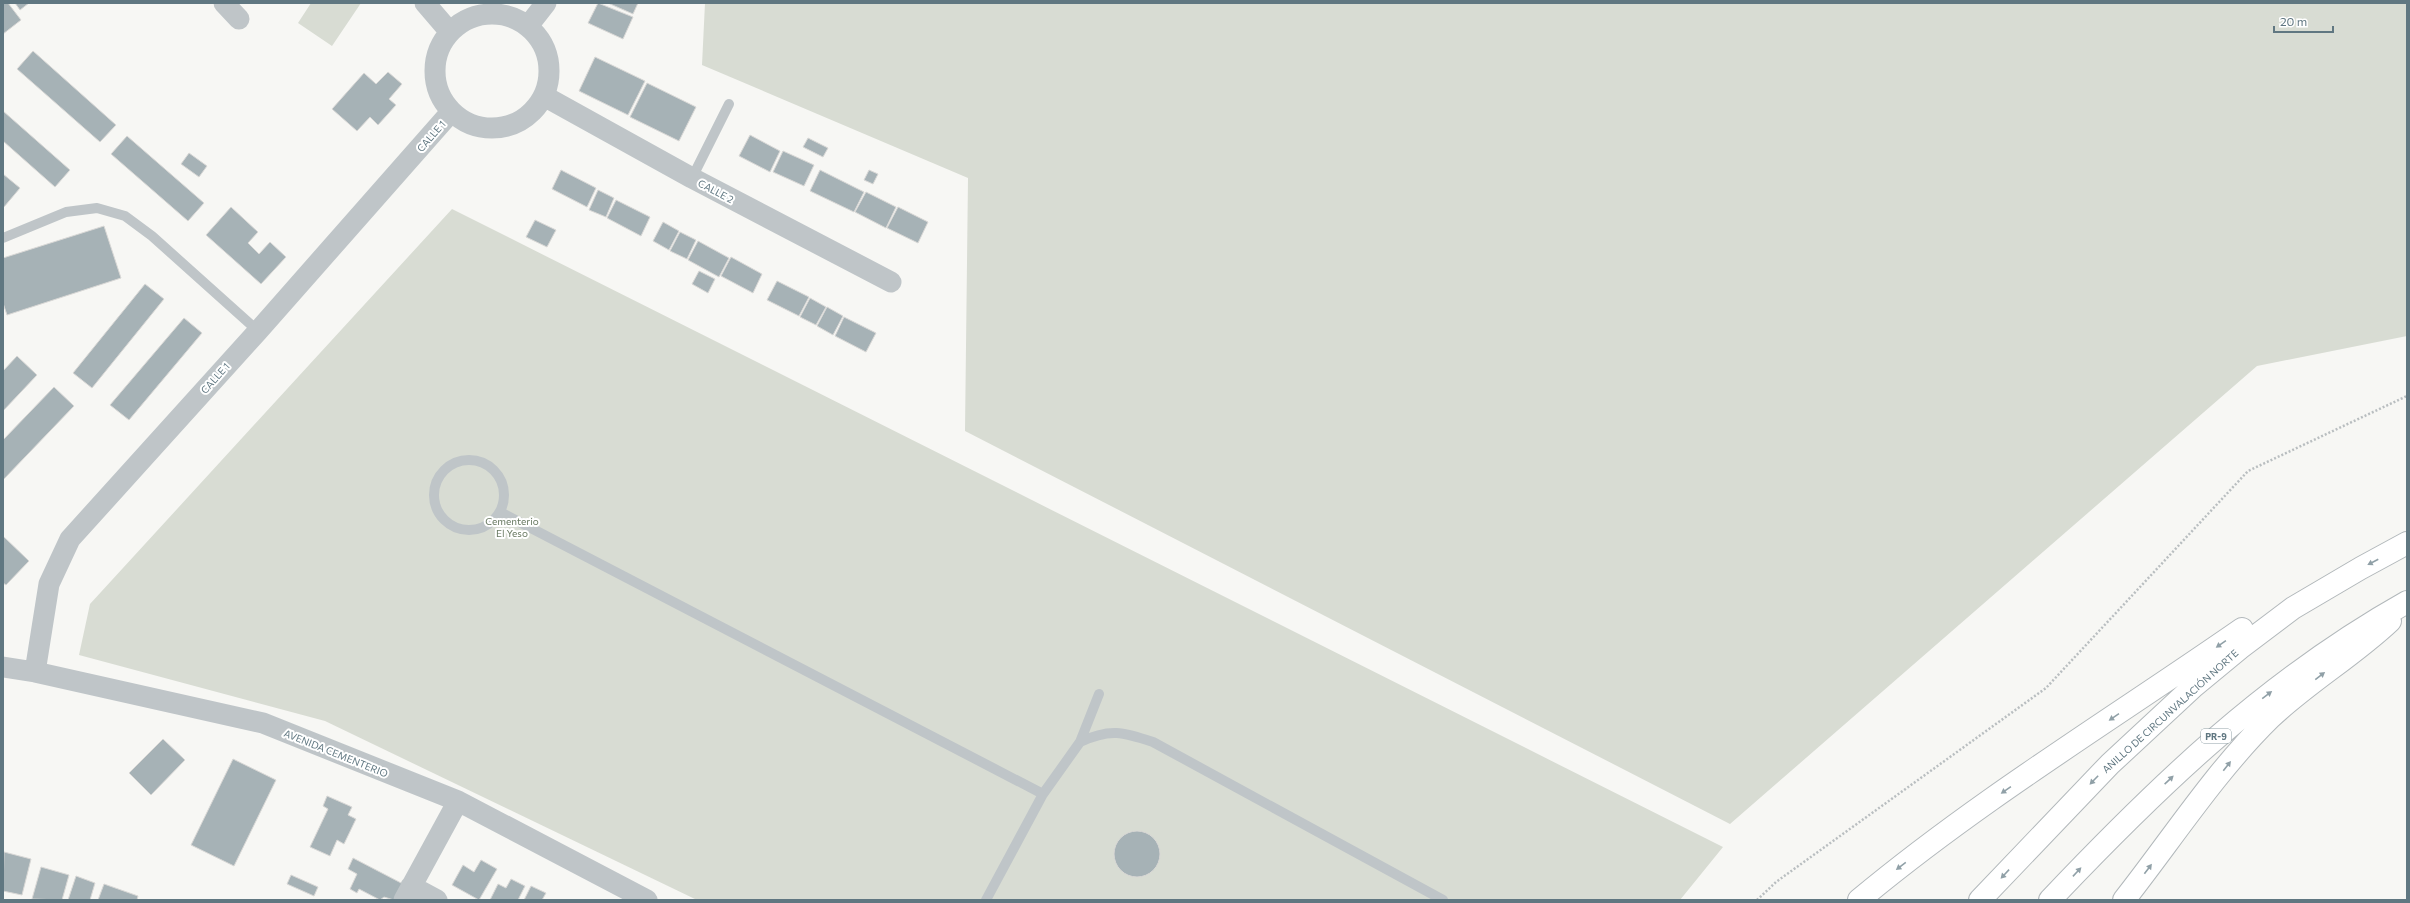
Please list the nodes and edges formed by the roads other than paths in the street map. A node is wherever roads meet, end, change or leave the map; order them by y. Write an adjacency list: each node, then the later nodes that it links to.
1 (224, 3): 4 (street)
2 (425, 3): 6 (street)
3 (546, 3): 5 (street)
4 (239, 19)
5 (528, 26): 6 (street); 7 (street)
6 (449, 31): 9 (street)
7 (544, 96): 9 (street); 10 (street, CALLE 2)
8 (729, 104): 10 (lane)
9 (451, 112): 13 (street, CALLE 1)
10 (692, 178): 12 (street, CALLE 2)
11 (3, 238): 13 (lane)
12 (891, 282)
13 (258, 331): 19 (street, CALLE 1)
14 (500, 512): 14 (lane); 22 (lane)
15 (2407, 543): 17 (highway, ANILLO DE CIRCUNVALACIÓN NORTE, one-way to 17)
16 (2407, 603): 31 (highway, PR-9, one-way to 16); 32 (highway, one-way to 16)
17 (2293, 608): 29 (highway, one-way to 29); 30 (highway, ANILLO DE CIRCUNVALACIÓN NORTE, one-way to 30)
18 (3, 667): 19 (street, AVENIDA CEMENTERIO)
19 (35, 672): 23 (street, AVENIDA CEMENTERIO)
20 (1099, 694): 21 (lane)
21 (1080, 742): 22 (lane); 28 (lane)
22 (1043, 794): 27 (lane)
23 (458, 801): 24 (street); 26 (street, AVENIDA CEMENTERIO)
24 (408, 893): 25 (street)
25 (437, 900)
26 (647, 900)
27 (986, 900)
28 (1443, 900)
29 (1859, 900)
30 (1980, 900)
31 (2050, 900)
32 (2124, 900)

